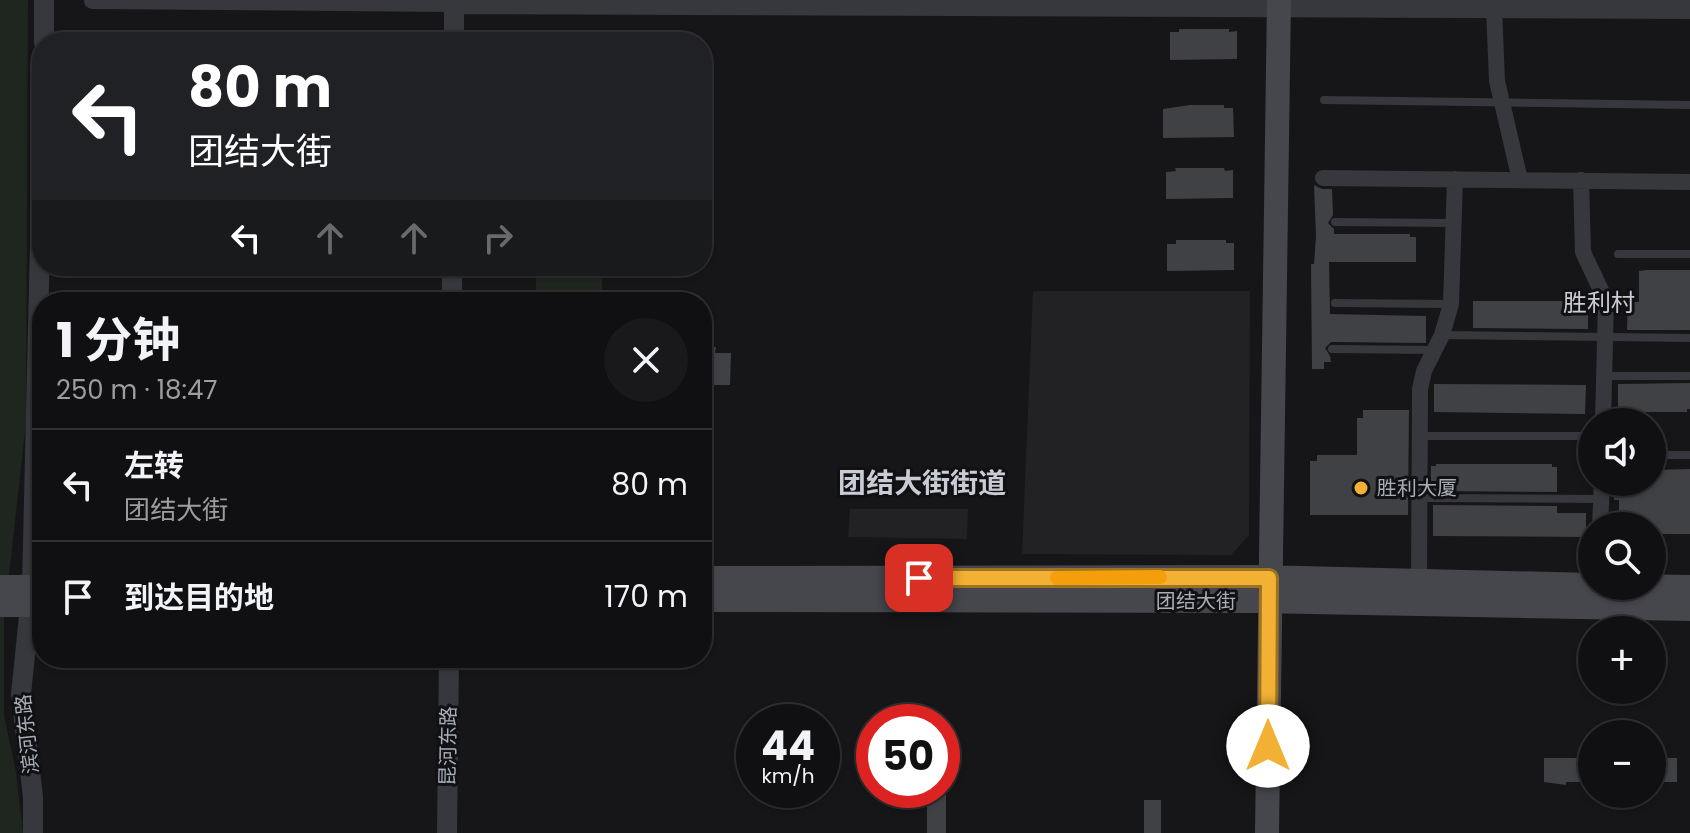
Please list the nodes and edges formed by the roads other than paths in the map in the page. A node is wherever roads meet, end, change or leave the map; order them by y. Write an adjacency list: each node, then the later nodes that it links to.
1 (44, 0): 7 (street)
2 (92, 1): 3 (street)
3 (454, 2): 4 (street); 8 (street)
4 (1279, 4): 6 (street); 44 (main road)
5 (1679, 6): 6 (street)
6 (1494, 8): 10 (street)
7 (44, 32)
8 (454, 32)
9 (1324, 100): 10 (lane)
10 (1502, 103): 11 (lane); 14 (street)
11 (1690, 105)
12 (1323, 178): 13 (street)
13 (1455, 179): 14 (street); 18 (street)
14 (1520, 180): 15 (street)
15 (1581, 180): 16 (street); 23 (street)
16 (1690, 182)
17 (1335, 222): 18 (lane)
18 (1453, 223): 22 (street)
19 (1618, 254): 20 (lane)
20 (1690, 254)
21 (1335, 303): 22 (lane)
22 (1451, 304): 25 (street)
23 (1606, 337): 24 (lane); 25 (lane); 27 (street)
24 (1690, 338)
25 (1438, 342): 26 (lane); 30 (street)
26 (1332, 349)
27 (1605, 376): 28 (lane); 29 (street)
28 (1690, 376)
29 (1604, 408)
30 (1420, 436): 31 (lane); 35 (street)
31 (1578, 436)
32 (1666, 455): 33 (lane)
33 (1690, 455)
34 (1601, 496): 36 (street)
35 (1419, 498): 36 (lane); 39 (street)
36 (1601, 499): 37 (street)
37 (1601, 512)
38 (712, 578): 44 (main road, 团结大街)
39 (1419, 581): 40 (main road, 团结大街); 44 (main road, 团结大街)
40 (1578, 585)
41 (0, 587): 45 (main road)
42 (1666, 587): 43 (main road)
43 (1690, 587)
44 (1269, 589): 47 (main road, 团结大街); 49 (main road, 团结大街); 54 (main road)
45 (32, 595)
46 (32, 597): 48 (main road)
47 (712, 600)
48 (0, 605)
49 (1690, 609)
50 (32, 627): 52 (street, 滨河东路)
51 (449, 668): 53 (street, 昆河东路)
52 (33, 833)
53 (447, 833)
54 (1267, 833)

